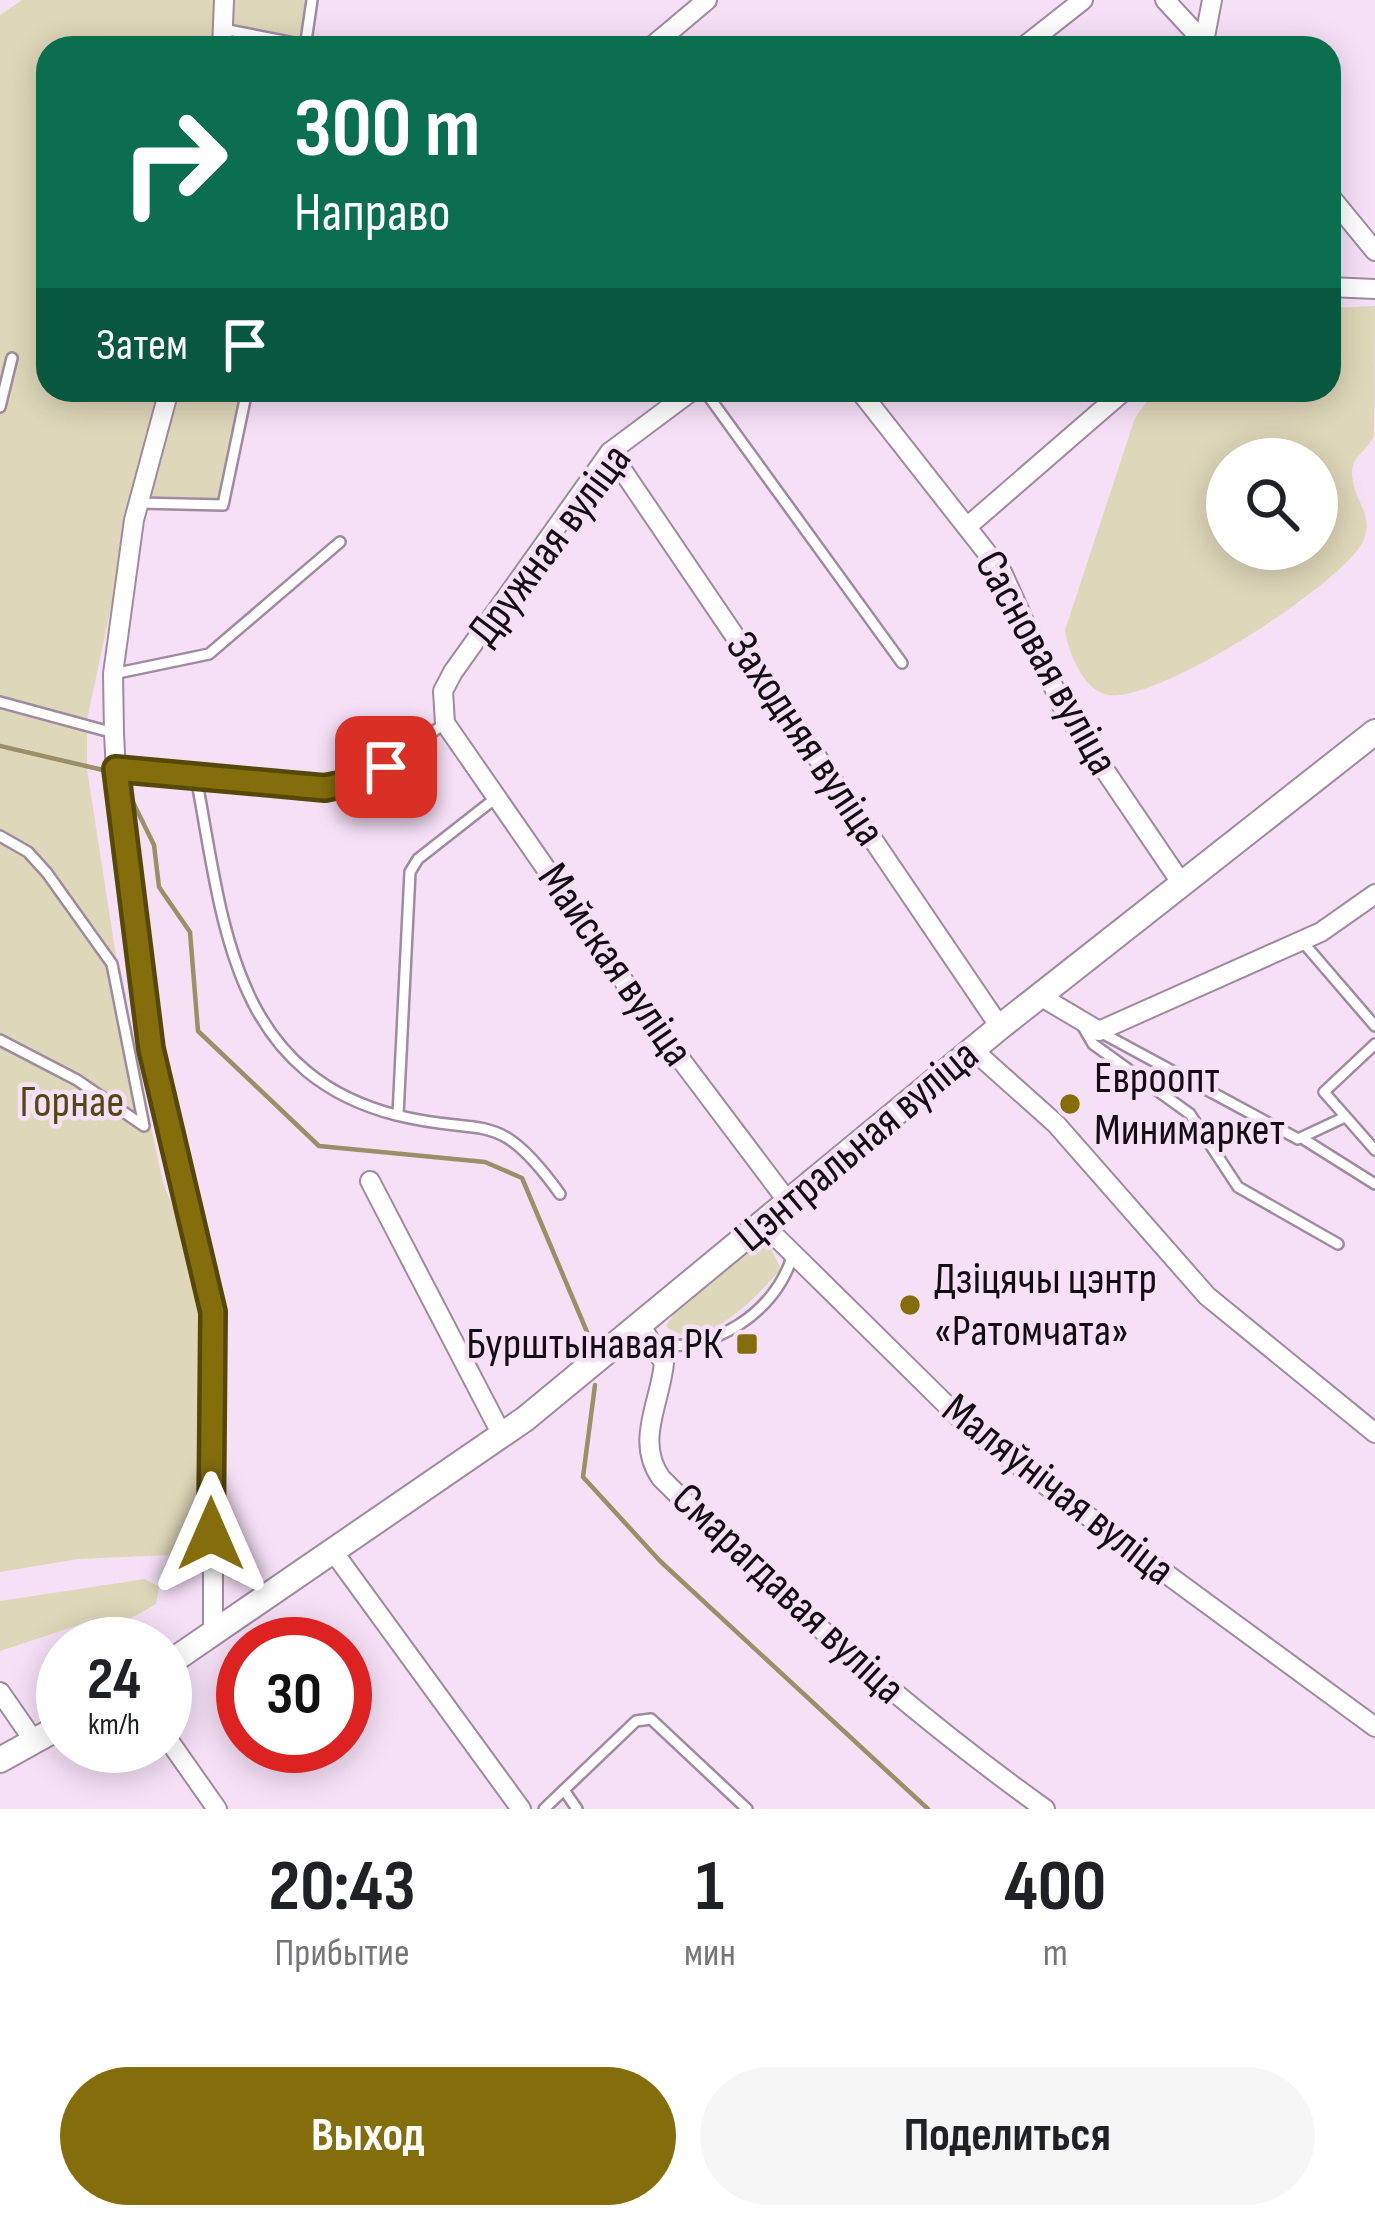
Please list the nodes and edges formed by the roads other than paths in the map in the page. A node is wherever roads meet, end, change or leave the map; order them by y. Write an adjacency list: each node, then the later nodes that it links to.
1 (224, 0): 7 (street)
2 (311, 0): 8 (lane)
3 (707, 0): 9 (street)
4 (1083, 0): 10 (street)
5 (1166, 0): 11 (street)
6 (1212, 0): 12 (street)
7 (223, 36)
8 (306, 36)
9 (664, 36)
10 (1037, 36)
11 (1198, 36)
12 (1207, 36)
13 (1341, 210): 14 (street)
14 (1375, 251)
15 (1341, 288): 16 (street)
16 (1375, 289)
17 (12, 358): 24 (lane)
18 (166, 402): 26 (street)
19 (245, 402): 26 (lane)
20 (677, 402): 25 (street, Дружная вуліца)
21 (713, 402): 29 (lane)
22 (869, 402): 27 (street, Сасновая вуліца)
23 (1111, 402): 27 (street)
24 (0, 407)
25 (610, 452): 32 (street, Дружная вуліца); 46 (street, Заходняя вуліца)
26 (139, 503): 30 (street)
27 (968, 526): 39 (street, Сасновая вуліца)
28 (340, 542): 30 (lane)
29 (902, 663)
30 (113, 674): 34 (street)
31 (0, 702): 34 (lane)
32 (445, 723): 36 (lane); 37 (street, Майская вуліца)
33 (1375, 732): 39 (street, Цэнтральная вуліца)
34 (114, 733): 35 (street)
35 (116, 769): 36 (lane); 54 (street)
36 (196, 777): 51 (lane)
37 (497, 797): 51 (lane); 60 (street, Майская вуліца)
38 (0, 836): 53 (lane)
39 (1182, 884): 42 (street, Цэнтральная вуліца)
40 (1375, 894): 41 (street)
41 (1301, 940): 43 (lane); 47 (street)
42 (1040, 996): 44 (street); 46 (street, Цэнтральная вуліца)
43 (1371, 1011): 45 (lane)
44 (1080, 1020): 47 (street); 62 (lane)
45 (1375, 1026)
46 (1000, 1027): 50 (street, Цэнтральная вуліца)
47 (1100, 1031): 55 (lane)
48 (0, 1040): 53 (lane)
49 (1375, 1044): 52 (lane)
50 (972, 1049): 60 (street, Цэнтральная вуліца); 65 (street)
51 (398, 1115): 59 (lane)
52 (1346, 1117): 55 (lane); 56 (lane)
53 (144, 1126): 54 (lane)
54 (170, 1139): 68 (street)
55 (1305, 1140): 58 (lane)
56 (1375, 1150)
57 (370, 1181): 66 (street)
58 (1375, 1184)
59 (560, 1194)
60 (789, 1203): 61 (street, Цэнтральная вуліца)
61 (764, 1225): 63 (street, Маляўнічая вуліца); 64 (street, Цэнтральная вуліца)
62 (1338, 1244)
63 (792, 1258): 64 (lane); 71 (street, Маляўнічая вуліца)
64 (649, 1335): 66 (street, Цэнтральная вуліца); 81 (street, Смарагдавая вуліца)
65 (1375, 1433)
66 (502, 1435): 67 (street, Цэнтральная вуліца)
67 (335, 1554): 68 (street, Цэнтральная вуліца); 77 (street)
68 (213, 1636): 69 (street, Цэнтральная вуліца)
69 (192, 1649)
70 (0, 1692): 72 (street)
71 (1375, 1727)
72 (34, 1741): 73 (street)
73 (0, 1760)
74 (192, 1773): 76 (street)
75 (564, 1790): 78 (lane); 79 (lane); 80 (lane)
76 (217, 1809)
77 (521, 1809)
78 (544, 1809)
79 (577, 1809)
80 (747, 1809)
81 (1045, 1809)

